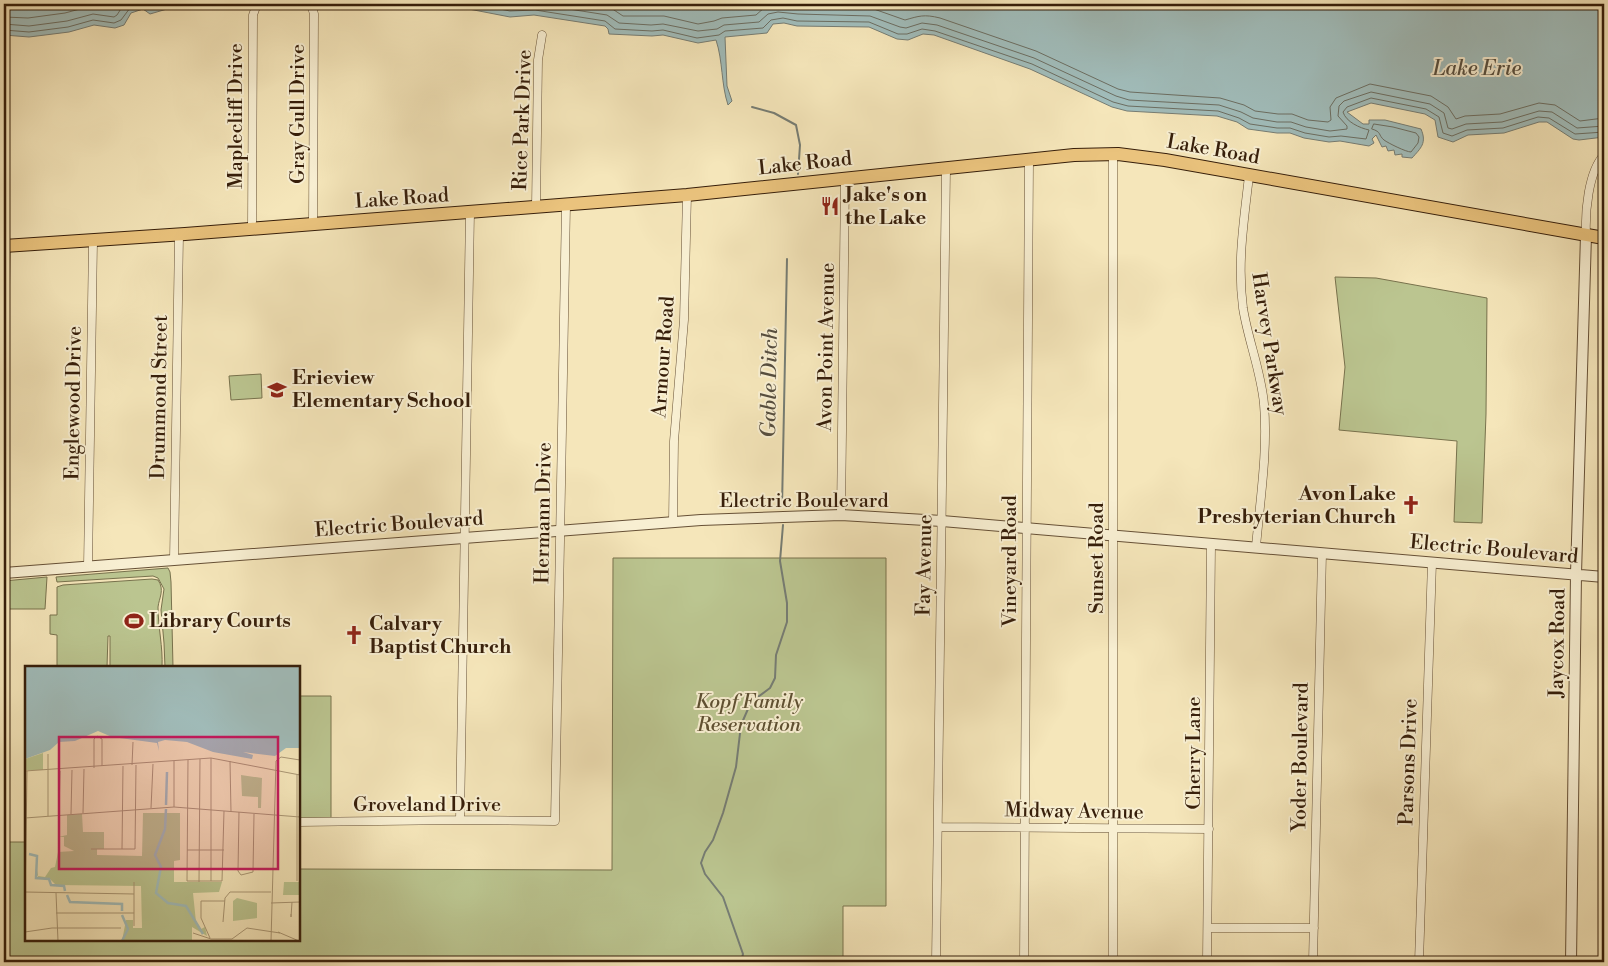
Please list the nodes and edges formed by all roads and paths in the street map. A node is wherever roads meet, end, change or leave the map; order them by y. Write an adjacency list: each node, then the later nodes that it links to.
1 (257, 4): 15 (street, Maplecliff Drive)
2 (311, 4): 14 (street, Gray Gull Drive)
3 (542, 35): 12 (street, Rice Park Drive)
4 (1113, 154): 6 (main road, Lake Road); 8 (main road, Lake Road); 27 (street, Sunset Road)
5 (1604, 155): 17 (street)
6 (1029, 160): 7 (main road, Lake Road); 25 (street, Vineyard Road)
7 (946, 168): 9 (main road, Lake Road); 23 (street, Fay Avenue)
8 (1249, 176): 17 (main road, Lake Road); 30 (street, Harvey Parkway)
9 (845, 179): 10 (main road, Lake Road); 22 (street, Avon Point Avenue)
10 (687, 195): 11 (main road, Lake Road); 24 (street, Armour Road)
11 (566, 205): 12 (main road, Lake Road); 26 (street, Hermann Drive)
12 (536, 207): 13 (main road, Lake Road)
13 (470, 212): 14 (main road, Lake Road); 28 (street)
14 (313, 224): 15 (main road, Lake Road)
15 (252, 229): 16 (main road, Lake Road)
16 (179, 234): 19 (main road, Lake Road); 32 (street, Drummond Street)
17 (1586, 235): 18 (main road, Lake Road); 36 (street, Jaycox Road)
18 (1604, 238)
19 (93, 240): 20 (main road, Lake Road); 34 (street, Englewood Drive)
20 (5, 246): 21 (street)
21 (4, 404)
22 (841, 515): 23 (street, Electric Boulevard); 24 (street, Electric Boulevard)
23 (942, 521): 25 (street, Electric Boulevard); 41 (street, Fay Avenue)
24 (673, 522): 26 (street, Electric Boulevard)
25 (1026, 528): 27 (street, Electric Boulevard); 42 (street, Vineyard Road)
26 (560, 530): 28 (street, Electric Boulevard); 39 (street, Hermann Drive)
27 (1113, 535): 29 (street, Electric Boulevard); 43 (street, Sunset Road)
28 (465, 538): 32 (street, Electric Boulevard); 38 (street)
29 (1211, 544): 30 (street, Electric Boulevard); 44 (street, Cherry Lane)
30 (1256, 547): 31 (street, Electric Boulevard)
31 (1322, 553): 33 (street, Electric Boulevard); 46 (street, Yoder Boulevard)
32 (174, 560): 34 (street, Electric Boulevard)
33 (1432, 562): 36 (street, Electric Boulevard); 52 (street, Parsons Drive)
34 (88, 567): 35 (street, Electric Boulevard)
35 (4, 573)
36 (1576, 574): 37 (street, Electric Boulevard); 53 (street, Jaycox Road)
37 (1604, 577)
38 (460, 820): 39 (street, Groveland Drive); 40 (street, Groveland Drive)
39 (555, 821)
40 (300, 822)
41 (938, 826): 42 (street, Midway Avenue); 47 (street, Fay Avenue)
42 (1025, 828): 43 (street, Midway Avenue); 48 (street, Vineyard Road)
43 (1113, 828): 44 (street, Midway Avenue); 49 (street, Sunset Road)
44 (1209, 829): 45 (street, Cherry Lane)
45 (1209, 928): 46 (street); 50 (street, Cherry Lane)
46 (1314, 928): 51 (street, Yoder Boulevard)
47 (936, 962)
48 (1024, 962)
49 (1113, 962)
50 (1207, 962)
51 (1313, 962)
52 (1419, 962)
53 (1571, 962)

